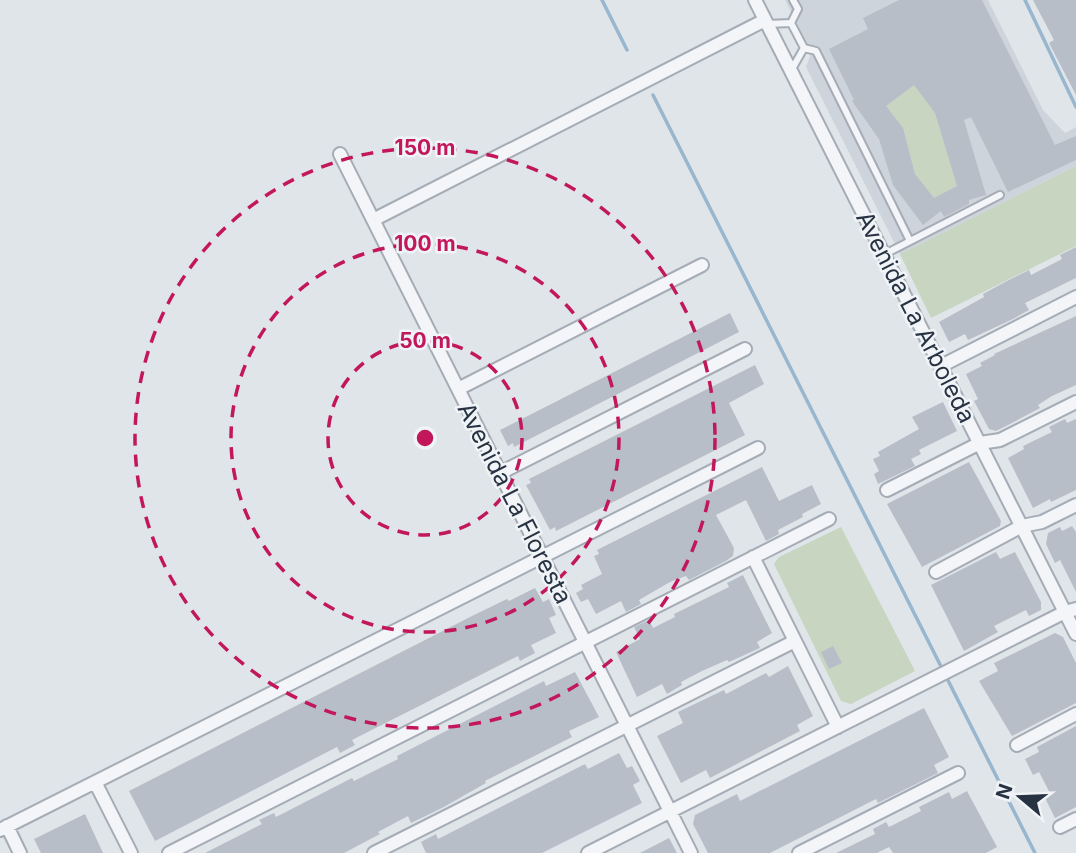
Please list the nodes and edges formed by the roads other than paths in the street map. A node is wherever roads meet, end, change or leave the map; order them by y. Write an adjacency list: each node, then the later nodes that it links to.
1 (755, 0): 3 (street, Avenida La Arboleda)
2 (793, 0): 4 (lane)
3 (766, 22): 4 (lane); 6 (street, Avenida La Arboleda); 9 (street)
4 (791, 23): 5 (lane)
5 (804, 48): 6 (lane); 10 (lane)
6 (791, 70): 11 (street, Avenida La Arboleda)
7 (340, 153): 9 (street, Avenida La Floresta)
8 (1000, 195): 10 (lane)
9 (373, 220): 16 (street, Avenida La Floresta)
10 (910, 241): 11 (lane)
11 (885, 254): 15 (street, Avenida La Arboleda)
12 (702, 265): 16 (street)
13 (1076, 297): 15 (street)
14 (745, 349): 20 (street)
15 (941, 366): 18 (street, Avenida La Arboleda)
16 (458, 389): 20 (street, Avenida La Floresta)
17 (1076, 401): 18 (street)
18 (980, 443): 21 (street); 24 (street, Avenida La Arboleda)
19 (758, 448): 25 (street)
20 (500, 473): 25 (street, Avenida La Floresta)
21 (887, 490)
22 (1076, 505): 24 (street)
23 (829, 519): 26 (street)
24 (1022, 526): 27 (street); 28 (street, Avenida La Arboleda)
25 (541, 556): 30 (street, Avenida La Floresta); 37 (street)
26 (753, 557): 30 (street); 31 (street)
27 (936, 572)
28 (1070, 610): 29 (street, Avenida La Arboleda); 34 (street)
29 (1076, 634)
30 (585, 642): 33 (street, Avenida La Floresta); 44 (street)
31 (795, 642): 33 (street); 34 (street)
32 (1076, 714): 35 (street)
33 (626, 725): 38 (street, Avenida La Floresta); 45 (street)
34 (838, 727): 38 (street)
35 (1017, 744)
36 (958, 773): 48 (street)
37 (95, 782): 41 (street); 43 (street)
38 (670, 812): 46 (street); 47 (street, Avenida La Floresta)
39 (1076, 819): 40 (street)
40 (1060, 827)
41 (4, 828): 42 (street)
42 (20, 853)
43 (131, 853)
44 (169, 853)
45 (374, 853)
46 (588, 853)
47 (691, 853)
48 (799, 853)

